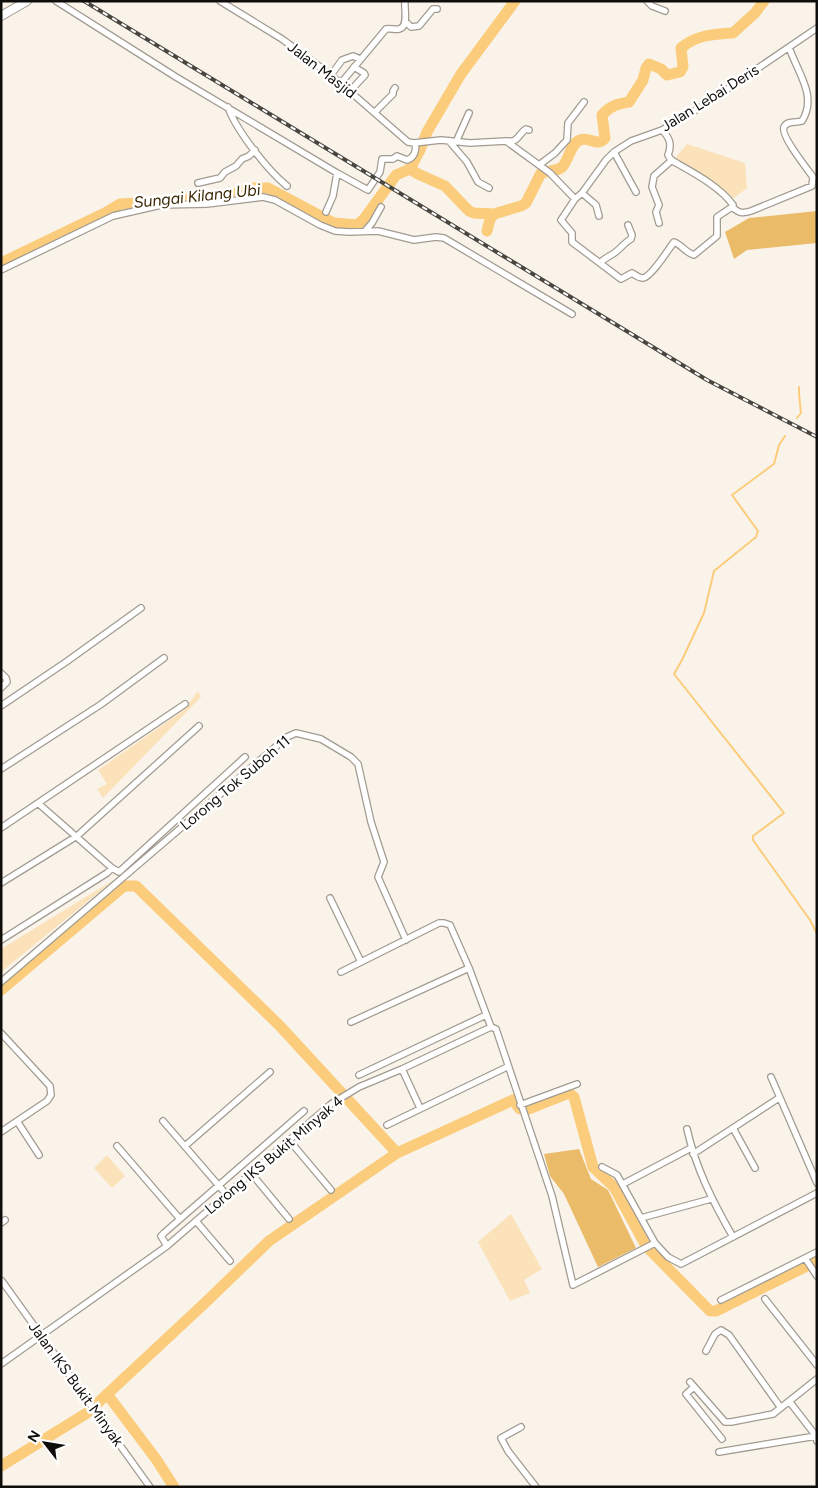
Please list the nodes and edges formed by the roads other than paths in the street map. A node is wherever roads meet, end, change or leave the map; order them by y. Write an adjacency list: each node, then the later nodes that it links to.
1 (27, 1): 9 (main road)
2 (56, 1): 20 (street)
3 (220, 1): 6 (street, Jalan Masjid)
4 (406, 1): 10 (street)
5 (647, 1): 8 (street)
6 (232, 4): 15 (street, Jalan Masjid)
7 (437, 9): 10 (street)
8 (665, 11)
9 (1, 16)
10 (405, 21): 13 (street)
11 (817, 28): 12 (street, Jalan Lebai Deris)
12 (789, 47): 24 (street, Jalan Lebai Deris); 40 (street)
13 (360, 59): 14 (street); 15 (street)
14 (354, 67): 16 (street); 18 (street)
15 (331, 75): 16 (street, Jalan Masjid)
16 (341, 83): 18 (street, Jalan Masjid)
17 (395, 88): 21 (street)
18 (350, 91): 21 (street, Jalan Masjid)
19 (584, 102): 32 (street)
20 (228, 107): 29 (street); 33 (street)
21 (374, 112): 28 (street, Jalan Masjid)
22 (469, 113): 27 (street)
23 (529, 130): 26 (street)
24 (662, 130): 30 (street, Jalan Lebai Deris); 31 (street)
25 (449, 141): 27 (street); 28 (street); 36 (street)
26 (506, 141): 27 (street); 32 (street)
27 (456, 142)
28 (416, 143): 33 (street)
29 (255, 150): 34 (street); 35 (street)
30 (614, 152): 37 (street); 38 (street, Jalan Lebai Deris)
31 (672, 160): 40 (street); 44 (street)
32 (540, 166): 39 (street)
33 (337, 173): 42 (street)
34 (198, 183)
35 (287, 186)
36 (488, 188)
37 (636, 192)
38 (582, 193): 39 (street, Jalan Lebai Deris); 43 (street)
39 (575, 199): 47 (street, Jalan Lebai Deris)
40 (732, 207): 47 (street)
41 (381, 208): 46 (street)
42 (326, 212)
43 (599, 216)
44 (659, 223)
45 (628, 225): 47 (street)
46 (365, 231): 48 (street); 49 (street)
47 (600, 263)
48 (1, 270)
49 (572, 314)
50 (141, 608): 55 (street)
51 (164, 658): 58 (street)
52 (1, 673): 53 (street)
53 (3, 686)
54 (185, 704): 59 (street)
55 (1, 706)
56 (199, 726): 61 (street)
57 (245, 757): 62 (street)
58 (1, 769)
59 (39, 804): 60 (street); 61 (street)
60 (1, 828)
61 (77, 836): 62 (street); 63 (street)
62 (112, 868): 65 (street)
63 (1, 883)
64 (330, 898): 67 (street)
65 (1, 940)
66 (406, 940): 67 (street); 68 (street); 70 (street, Lorong Tok Suboh 11)
67 (361, 962): 69 (street)
68 (469, 968): 71 (street); 72 (street)
69 (341, 972)
70 (1, 982)
71 (486, 1015): 73 (street); 78 (street)
72 (351, 1022)
73 (493, 1028): 75 (street); 76 (street, Lorong IKS Bukit Minyak 4)
74 (1, 1033): 85 (street)
75 (507, 1067): 82 (street); 83 (street)
76 (402, 1069): 82 (street); 91 (street, Lorong IKS Bukit Minyak 4)
77 (270, 1072): 93 (street)
78 (359, 1075)
79 (771, 1077): 81 (street)
80 (577, 1084): 83 (street)
81 (779, 1098): 88 (street); 99 (street)
82 (420, 1108): 87 (street)
83 (521, 1108): 111 (street)
84 (304, 1111): 101 (street)
85 (17, 1121): 90 (street); 95 (street)
86 (163, 1121): 93 (street)
87 (387, 1125)
88 (733, 1128): 94 (street); 97 (street)
89 (687, 1129): 94 (street)
90 (1, 1132)
91 (290, 1140): 98 (street, Lorong IKS Bukit Minyak 4); 102 (street)
92 (117, 1146): 107 (street)
93 (185, 1146): 101 (street)
94 (692, 1151): 100 (street); 105 (street)
95 (39, 1155)
96 (602, 1167): 100 (street)
97 (755, 1168)
98 (252, 1173): 104 (street, Lorong IKS Bukit Minyak 4); 108 (street)
99 (817, 1182)
100 (623, 1184): 106 (street)
101 (219, 1185): 104 (street); 107 (street)
102 (331, 1190)
103 (817, 1193): 110 (street)
104 (226, 1194): 109 (street, Lorong IKS Bukit Minyak 4)
105 (711, 1199): 106 (street); 110 (street)
106 (642, 1218): 111 (street)
107 (180, 1219): 112 (street)
108 (289, 1219)
109 (196, 1221): 112 (street, Lorong IKS Bukit Minyak 4); 115 (street)
110 (733, 1236): 111 (street)
111 (653, 1244)
112 (167, 1246): 120 (street, Lorong IKS Bukit Minyak 4)
113 (817, 1252): 114 (street)
114 (806, 1260): 116 (street); 119 (street)
115 (230, 1261)
116 (815, 1273)
117 (2, 1281): 120 (street, Jalan IKS Bukit Minyak)
118 (765, 1298): 123 (street)
119 (721, 1300)
120 (41, 1336): 122 (street, Lorong IKS Bukit Minyak 4); 134 (street, Jalan IKS Bukit Minyak)
121 (706, 1351): 128 (street)
122 (1, 1364)
123 (817, 1365)
124 (817, 1379): 127 (street)
125 (690, 1382): 126 (street)
126 (694, 1387): 128 (street); 131 (street)
127 (789, 1401): 128 (street); 130 (street)
128 (781, 1408)
129 (521, 1427): 135 (street)
130 (816, 1436): 132 (street); 133 (street)
131 (722, 1438)
132 (817, 1441)
133 (719, 1452)
134 (150, 1487)
135 (536, 1487)

